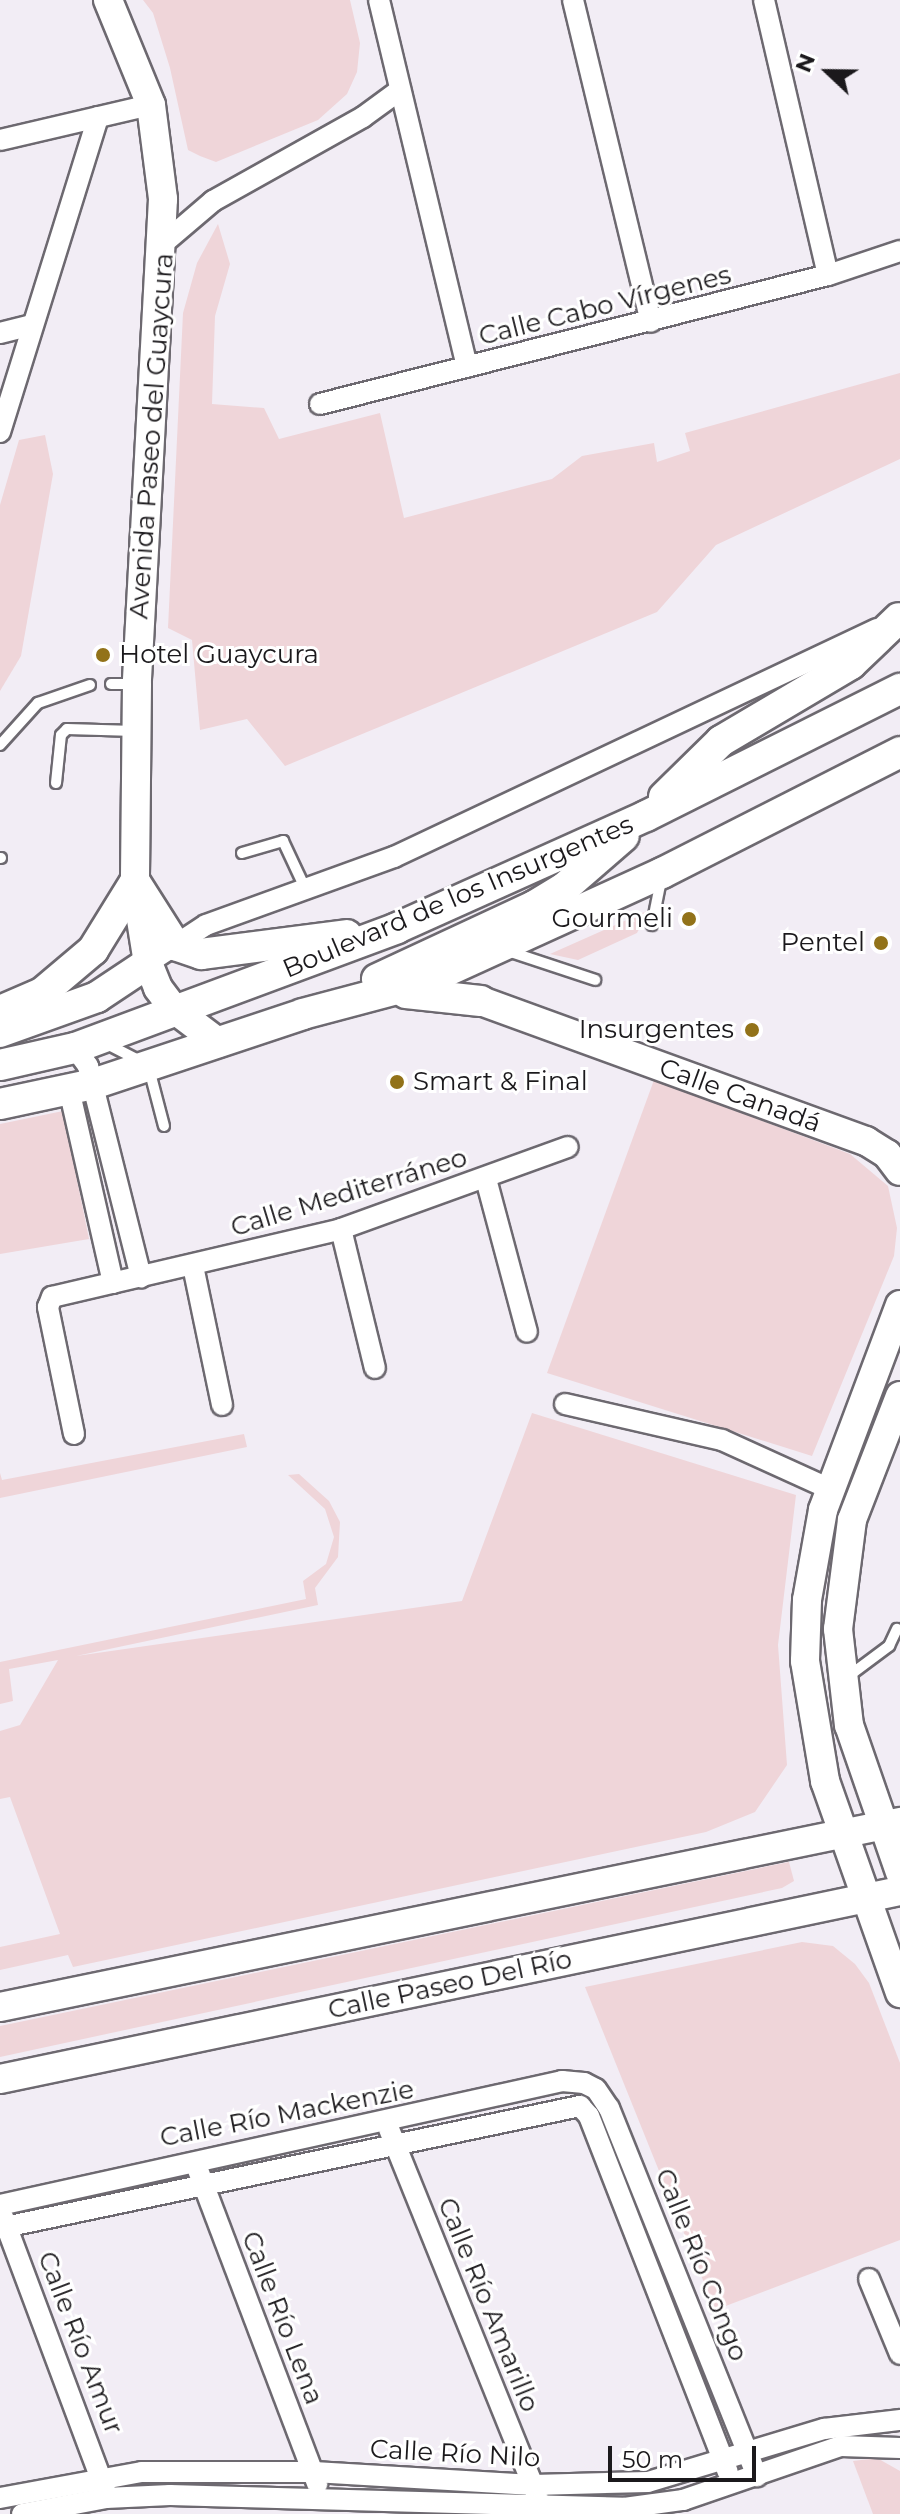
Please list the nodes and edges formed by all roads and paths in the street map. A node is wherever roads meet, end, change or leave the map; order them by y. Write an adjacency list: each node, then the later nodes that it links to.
1 (108, 0): 6 (main road, Avenida Paseo del Guaycura)
2 (379, 0): 5 (street)
3 (573, 0): 12 (street)
4 (764, 0): 11 (street)
5 (400, 90): 9 (street); 15 (street)
6 (151, 105): 7 (street); 9 (main road, Avenida Paseo del Guaycura)
7 (98, 117): 8 (street); 13 (street)
8 (0, 140)
9 (165, 242): 21 (main road, Avenida Paseo del Guaycura)
10 (900, 251): 11 (street, Calle Cabo Vírgenes)
11 (828, 275): 12 (street, Calle Cabo Vírgenes)
12 (651, 322): 15 (street, Calle Cabo Vírgenes)
13 (33, 325): 14 (street); 17 (street)
14 (0, 333)
15 (467, 367): 16 (street, Calle Cabo Vírgenes)
16 (320, 404)
17 (0, 432)
18 (900, 618): 25 (main road); 29 (street)
19 (90, 685): 22 (lane)
20 (900, 689): 25 (main road, Boulevard de los Insurgentes)
21 (137, 731): 24 (lane); 28 (main road, Avenida Paseo del Guaycura)
22 (0, 745)
23 (898, 757): 27 (main road, Boulevard de los Insurgentes)
24 (56, 783)
25 (646, 816): 31 (main road, Boulevard de los Insurgentes); 40 (main road)
26 (242, 853): 29 (lane)
27 (662, 873): 30 (lane); 33 (main road, Boulevard de los Insurgentes)
28 (135, 882): 32 (main road); 34 (main road, Avenida Paseo del Guaycura); 39 (main road)
29 (306, 890): 32 (street)
30 (652, 925)
31 (397, 928): 32 (main road); 38 (main road, Boulevard de los Insurgentes)
32 (175, 945): 34 (street)
33 (503, 949): 35 (lane); 36 (main road, Boulevard de los Insurgentes)
34 (148, 963): 38 (main road, Avenida Paseo del Guaycura); 41 (main road)
35 (595, 980)
36 (384, 992): 37 (main road); 40 (main road, Boulevard de los Insurgentes)
37 (481, 1001): 50 (main road, Calle Canadá)
38 (174, 1009): 42 (main road, Avenida Paseo del Guaycura); 43 (main road, Boulevard de los Insurgentes)
39 (0, 1011)
40 (303, 1014): 42 (main road, Boulevard de los Insurgentes)
41 (0, 1032)
42 (219, 1043): 45 (main road, Boulevard de los Insurgentes)
43 (84, 1044): 44 (main road, Boulevard de los Insurgentes); 45 (lane); 46 (street)
44 (0, 1065)
45 (148, 1065): 46 (main road, Boulevard de los Insurgentes); 48 (lane)
46 (81, 1086): 47 (main road, Boulevard de los Insurgentes); 52 (street); 53 (street)
47 (0, 1104)
48 (164, 1126)
49 (568, 1147): 51 (street, Calle Mediterráneo)
50 (900, 1171)
51 (486, 1179): 54 (street, Calle Mediterráneo); 59 (street)
52 (122, 1199): 53 (street); 56 (street)
53 (97, 1206): 57 (street)
54 (341, 1229): 55 (street, Calle Mediterráneo); 60 (street)
55 (193, 1266): 56 (street, Calle Mediterráneo); 63 (street)
56 (141, 1277): 57 (street, Calle Mediterráneo)
57 (113, 1283): 64 (street, Calle Mediterráneo)
58 (900, 1305): 65 (main road)
59 (527, 1332)
60 (375, 1368)
61 (900, 1396): 67 (main road)
62 (565, 1404): 65 (street)
63 (222, 1405)
64 (74, 1434)
65 (830, 1489): 69 (main road)
66 (897, 1629): 67 (lane)
67 (842, 1682): 68 (main road)
68 (892, 1823): 69 (main road); 70 (main road)
69 (841, 1836): 72 (main road); 74 (main road)
70 (900, 1872)
71 (900, 1891): 72 (main road, Calle Paseo Del Río)
72 (864, 1898): 73 (main road); 75 (main road, Calle Paseo Del Río)
73 (900, 1993)
74 (0, 2007)
75 (0, 2079)
76 (584, 2083): 77 (street); 78 (street, Calle Río Mackenzie); 84 (street, Calle Río Congo)
77 (580, 2106): 79 (street, Calle Río Mackenzie); 85 (street, Calle Río Congo)
78 (386, 2121): 79 (street, Calle Río Amarillo); 80 (street, Calle Río Mackenzie)
79 (394, 2142): 81 (street, Calle Río Mackenzie); 94 (street, Calle Río Amarillo)
80 (193, 2159): 81 (street, Calle Río Lena); 82 (street, Calle Río Mackenzie)
81 (202, 2182): 82 (street, Calle Río Mackenzie); 91 (street, Calle Río Lena)
82 (2, 2217): 93 (street, Calle Río Amur)
83 (869, 2279): 86 (street)
84 (678, 2280): 85 (street); 89 (street, Calle Río Congo)
85 (658, 2287): 90 (street, Calle Río Congo)
86 (900, 2354)
87 (900, 2420): 89 (street, Calle Río Nilo)
88 (900, 2448): 92 (street, Calle Río Nilo)
89 (749, 2452): 90 (street, Calle Río Nilo); 92 (street, Calle Río Congo)
90 (724, 2462): 94 (street, Calle Río Nilo); 95 (street, Calle Río Congo)
91 (314, 2472): 93 (street, Calle Río Nilo); 94 (street, Calle Río Nilo); 96 (street, Calle Río Lena)
92 (757, 2476): 95 (street, Calle Río Nilo)
93 (104, 2477): 97 (street, Calle Río Nilo); 98 (street, Calle Río Amur)
94 (533, 2485): 99 (street, Calle Río Amarillo)
95 (733, 2485): 99 (street, Calle Río Nilo)
96 (319, 2496): 98 (street, Calle Río Nilo); 99 (street, Calle Río Nilo)
97 (0, 2498)
98 (106, 2498): 100 (street, Calle Río Nilo)
99 (541, 2508)
100 (22, 2514)

